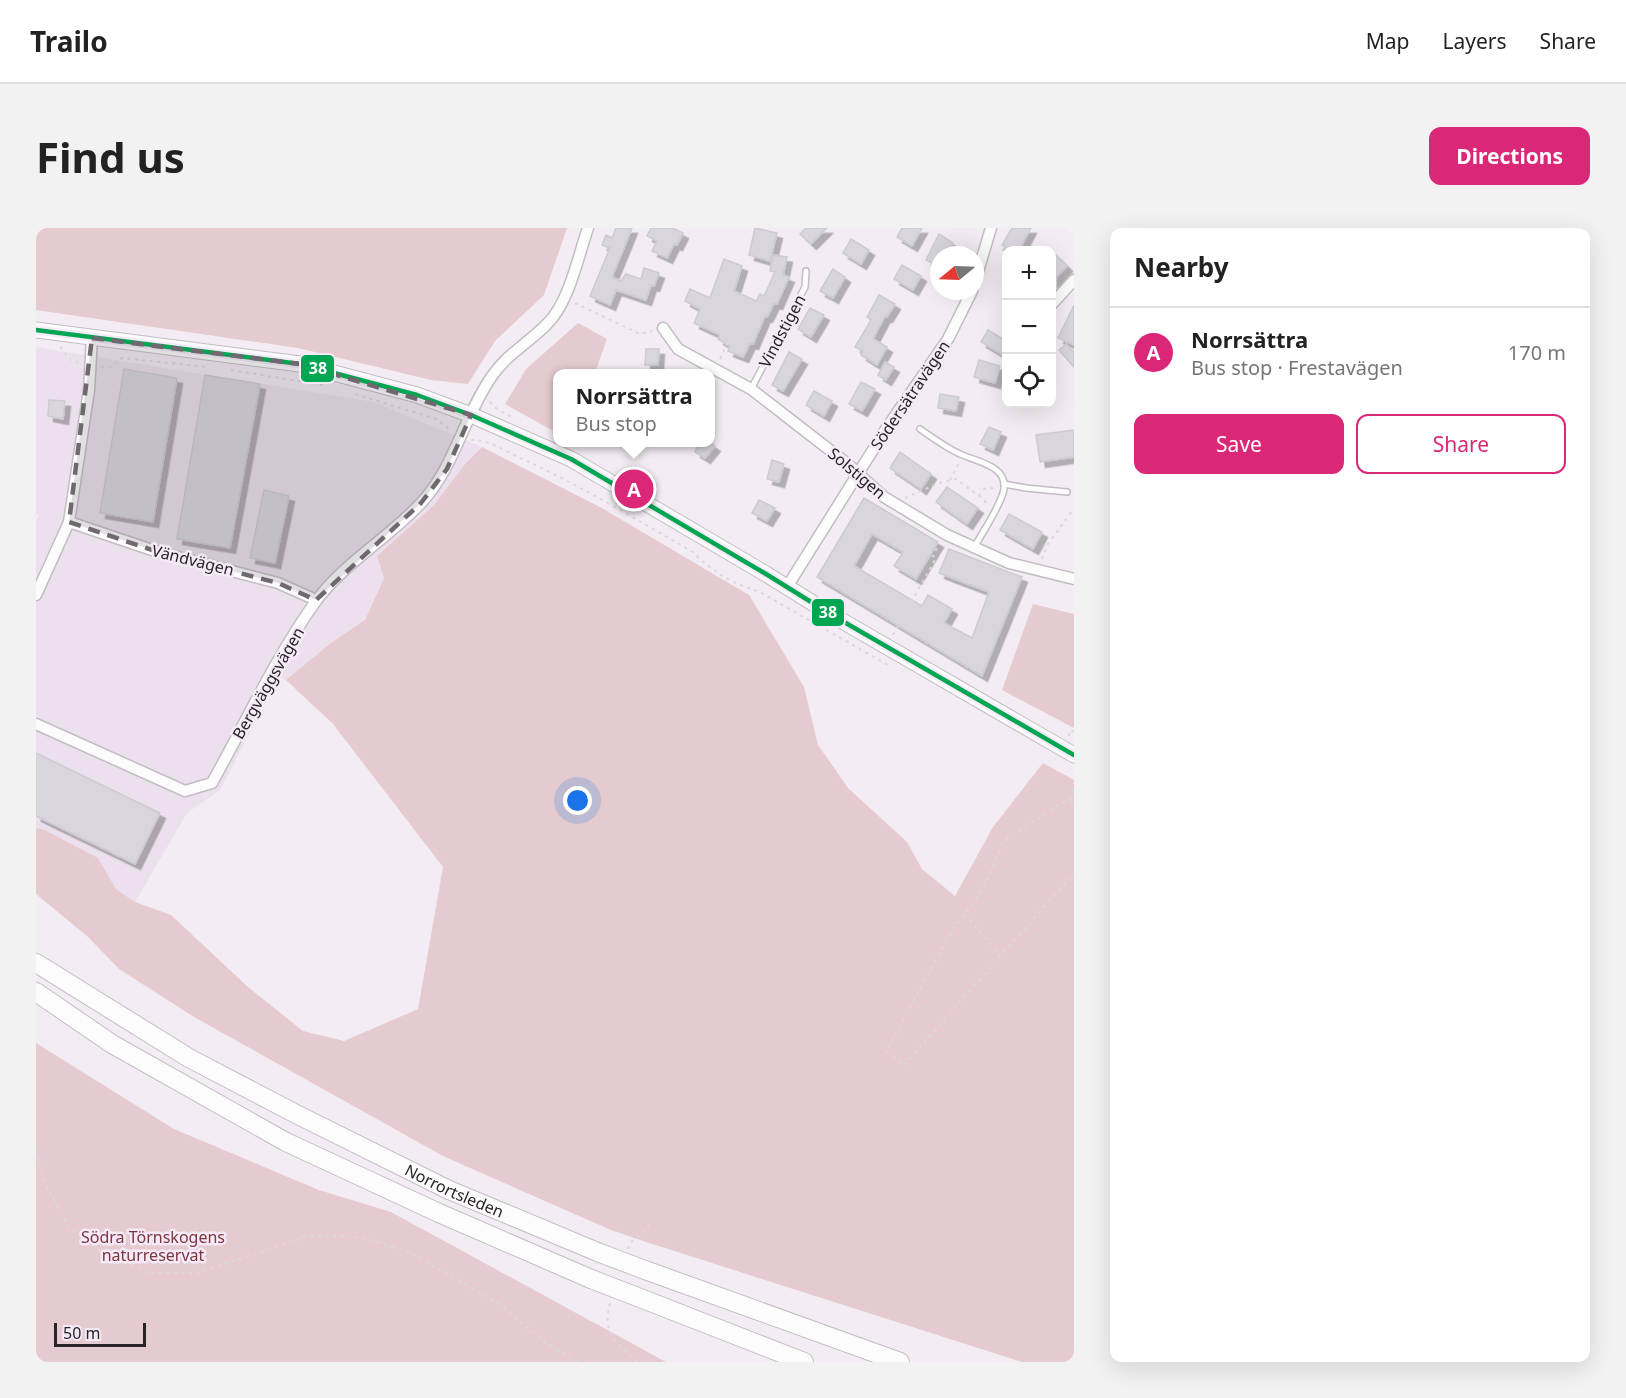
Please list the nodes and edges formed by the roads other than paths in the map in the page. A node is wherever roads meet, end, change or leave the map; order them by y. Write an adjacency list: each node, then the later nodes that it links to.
1 (588, 228): 12 (street, Bergväggsvägen)
2 (987, 230): 3 (street)
3 (983, 246)
4 (806, 271): 11 (lane, Vindstigen)
5 (1072, 285): 7 (street)
6 (968, 300): 14 (street, Södersätravägen)
7 (1056, 300)
8 (663, 328): 11 (street, Solstigen)
9 (36, 330): 10 (street)
10 (92, 338): 12 (street); 17 (street)
11 (751, 389): 14 (street, Solstigen)
12 (471, 415): 20 (street); 22 (street, Bergväggsvägen)
13 (920, 429): 15 (lane)
14 (858, 474): 18 (street, Solstigen); 20 (street, Södersätravägen)
15 (1004, 485): 16 (lane); 18 (lane)
16 (1067, 492)
17 (69, 522): 21 (street); 22 (street, Vändvägen)
18 (974, 548): 19 (street, Solstigen)
19 (1074, 579)
20 (787, 587): 24 (street)
21 (36, 595)
22 (316, 600): 23 (street, Bergväggsvägen)
23 (36, 724)
24 (1074, 755)
25 (36, 963): 28 (highway, Norrortsleden, bridge)
26 (36, 992): 27 (highway, Norrortsleden, bridge)
27 (804, 1362)
28 (900, 1362)

